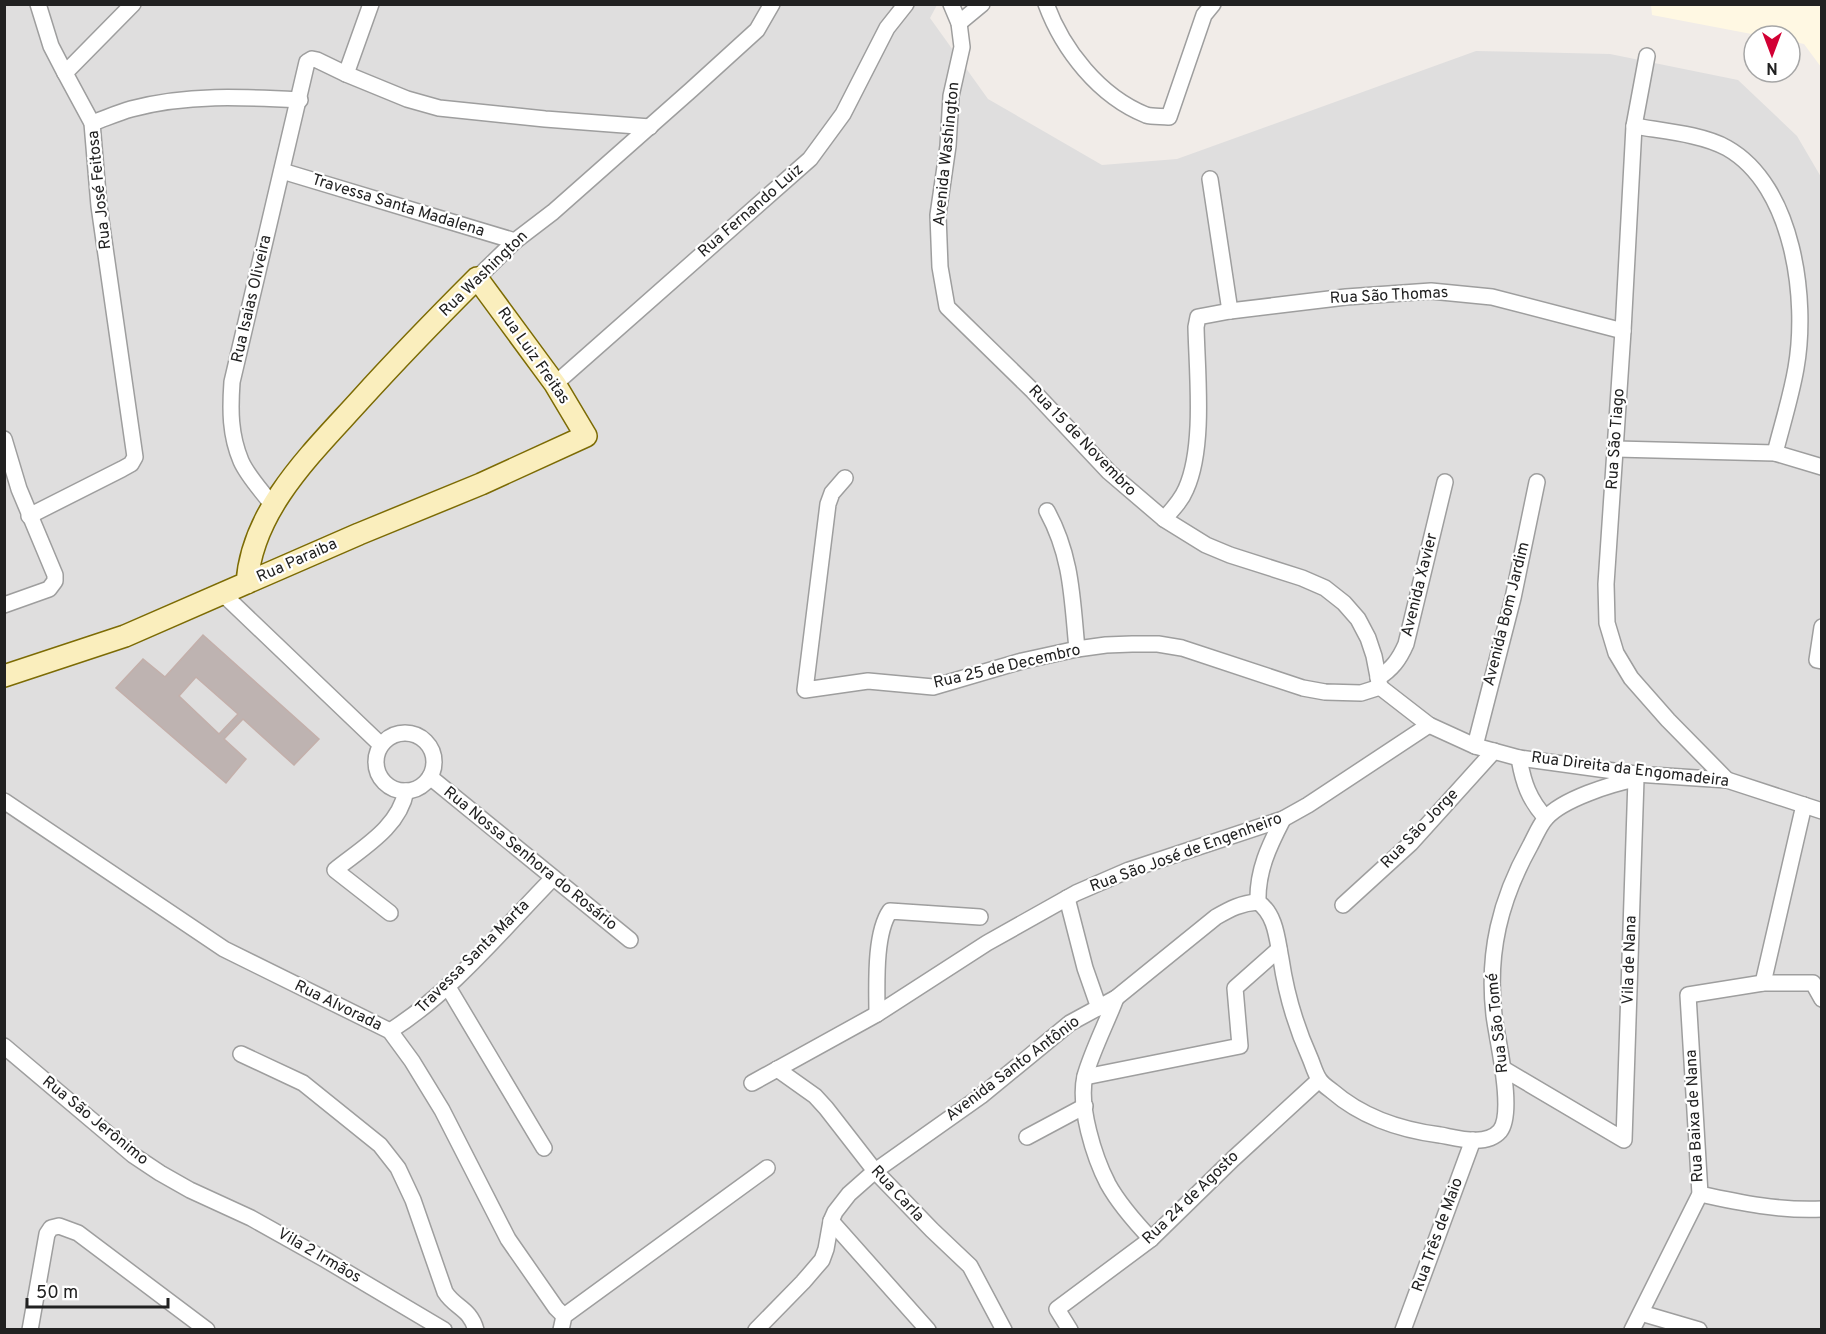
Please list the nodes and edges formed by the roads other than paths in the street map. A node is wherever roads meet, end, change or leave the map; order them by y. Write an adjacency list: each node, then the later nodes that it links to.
1 (38, 4): 12 (street)
2 (133, 4): 12 (street)
3 (371, 4): 13 (street)
4 (772, 4): 17 (street, Rua Washington)
5 (906, 4): 25 (street, Rua Fernando Luiz)
6 (951, 4): 10 (street, Avenida Washington)
7 (982, 4): 10 (street)
8 (1046, 4): 9 (street)
9 (1213, 4)
10 (959, 23): 22 (street, Avenida Washington)
11 (1647, 56): 16 (street, Rua São Tiago)
12 (65, 73): 15 (street)
13 (346, 74): 14 (street, Rua Isaias Oliveira); 17 (street)
14 (300, 100): 15 (street, Rua José Feitosa); 18 (street, Rua Isaias Oliveira)
15 (92, 123): 37 (street, Rua José Feitosa)
16 (1634, 126): 24 (street, Rua São Tiago); 29 (street)
17 (650, 127): 20 (street, Rua Washington)
18 (282, 171): 20 (street, Travessa Santa Madalena); 35 (street, Rua Isaias Oliveira)
19 (1210, 179): 23 (street)
20 (515, 241): 21 (street, Rua Washington)
21 (477, 278): 25 (street, Rua Luiz Freitas); 35 (street, Rua Washington)
22 (947, 307): 38 (street, Rua 15 de Novembro)
23 (1230, 311): 24 (street, Rua São Thomas); 38 (street, Rua São Thomas)
24 (1623, 331): 28 (street, Rua São Tiago)
25 (555, 384): 26 (street, Rua Luiz Freitas)
26 (586, 436): 39 (street, Rua Paraiba)
27 (4, 439): 31 (street)
28 (1616, 449): 29 (street); 54 (street, Rua São Tiago)
29 (1776, 453): 30 (street)
30 (1818, 461)
31 (8, 470): 37 (street)
32 (845, 478): 43 (street, Rua 25 de Decembro)
33 (1445, 482): 46 (street, Avenida Xavier)
34 (1537, 482): 49 (street, Avenida Bom Jardim)
35 (273, 506): 39 (street, Rua Washington)
36 (1047, 511): 43 (street)
37 (29, 516): 41 (street)
38 (1164, 519): 46 (street, Rua 15 de Novembro)
39 (247, 583): 40 (street, Rua Paraiba)
40 (223, 594): 45 (street, Rua Paraiba); 48 (street)
41 (4, 605)
42 (1821, 627): 44 (street)
43 (1077, 649): 46 (street, Rua 25 de Decembro)
44 (1819, 660)
45 (4, 676)
46 (1379, 682): 47 (street, Rua Direita da Engomadeira)
47 (1429, 725): 49 (street, Rua Direita da Engomadeira); 60 (street, Rua São José de Engenheiro)
48 (381, 745): 52 (street); 55 (street)
49 (1475, 746): 50 (street, Rua Direita da Engomadeira)
50 (1494, 751): 51 (street, Rua Direita da Engomadeira); 64 (street, Rua São Jorge)
51 (1520, 758): 53 (street, Rua Direita da Engomadeira); 59 (street)
52 (430, 777): 55 (street); 61 (street, Rua Nossa Senhora do Rosário)
53 (1636, 777): 54 (street, Rua Direita da Engomadeira); 59 (street); 78 (street, Vila de Nana)
54 (1727, 780): 57 (street, Rua Direita da Engomadeira)
55 (406, 792): 65 (street)
56 (4, 801): 75 (street, Rua Alvorada)
57 (1804, 805): 58 (street, Rua Direita da Engomadeira); 69 (street)
58 (1821, 812)
59 (1546, 818): 78 (street, Rua São Tomé)
60 (1283, 819): 62 (street, Rua São José de Engenheiro); 63 (street)
61 (553, 878): 67 (street, Rua Nossa Senhora do Rosário); 70 (street, Travessa Santa Marta)
62 (1067, 898): 73 (street); 74 (street, Rua São José de Engenheiro)
63 (1258, 902): 68 (street); 71 (street, Avenida Santo Antônio)
64 (1343, 905)
65 (390, 913)
66 (980, 917): 74 (street)
67 (630, 940)
68 (1279, 948): 80 (street); 81 (street)
69 (1763, 982): 72 (street); 90 (street, Rua Baixa de Nana)
70 (448, 987): 75 (street, Travessa Santa Marta); 86 (street)
71 (1116, 998): 73 (street, Avenida Santo Antônio); 80 (street)
72 (1821, 999)
73 (1099, 1008): 88 (street, Avenida Santo Antônio)
74 (877, 1014): 79 (street, Rua São José de Engenheiro)
75 (390, 1031): 95 (street, Rua Alvorada)
76 (4, 1046): 89 (street, Rua São Jerônimo)
77 (241, 1054): 99 (street)
78 (1502, 1068): 85 (street, Rua São Tomé)
79 (777, 1069): 82 (street, Rua São José de Engenheiro); 88 (street, Rua Carla)
80 (1085, 1077): 83 (street)
81 (1319, 1080): 85 (street); 93 (street, Rua 24 de Agosto)
82 (752, 1083)
83 (1085, 1106): 84 (street); 93 (street)
84 (1027, 1137)
85 (1473, 1140): 104 (street, Rua Três de Maio)
86 (544, 1148)
87 (767, 1168): 95 (street, Rua Alvorada)
88 (875, 1170): 92 (street, Avenida Santo Antônio); 102 (street, Rua Carla)
89 (190, 1190): 98 (street, Vila 2 Irmãos)
90 (1700, 1194): 91 (street); 94 (street, Rua Baixa de Nana)
91 (1821, 1209)
92 (831, 1221): 100 (street); 101 (street)
93 (1150, 1239): 103 (street, Rua 24 de Agosto)
94 (1641, 1314): 105 (street, Rua Baixa de Nana); 106 (street)
95 (563, 1323)
96 (30, 1329): 97 (street)
97 (207, 1329)
98 (444, 1329)
99 (476, 1329)
100 (756, 1329)
101 (928, 1329)
102 (1004, 1329)
103 (1071, 1329)
104 (1402, 1329)
105 (1632, 1329)
106 (1699, 1329)

